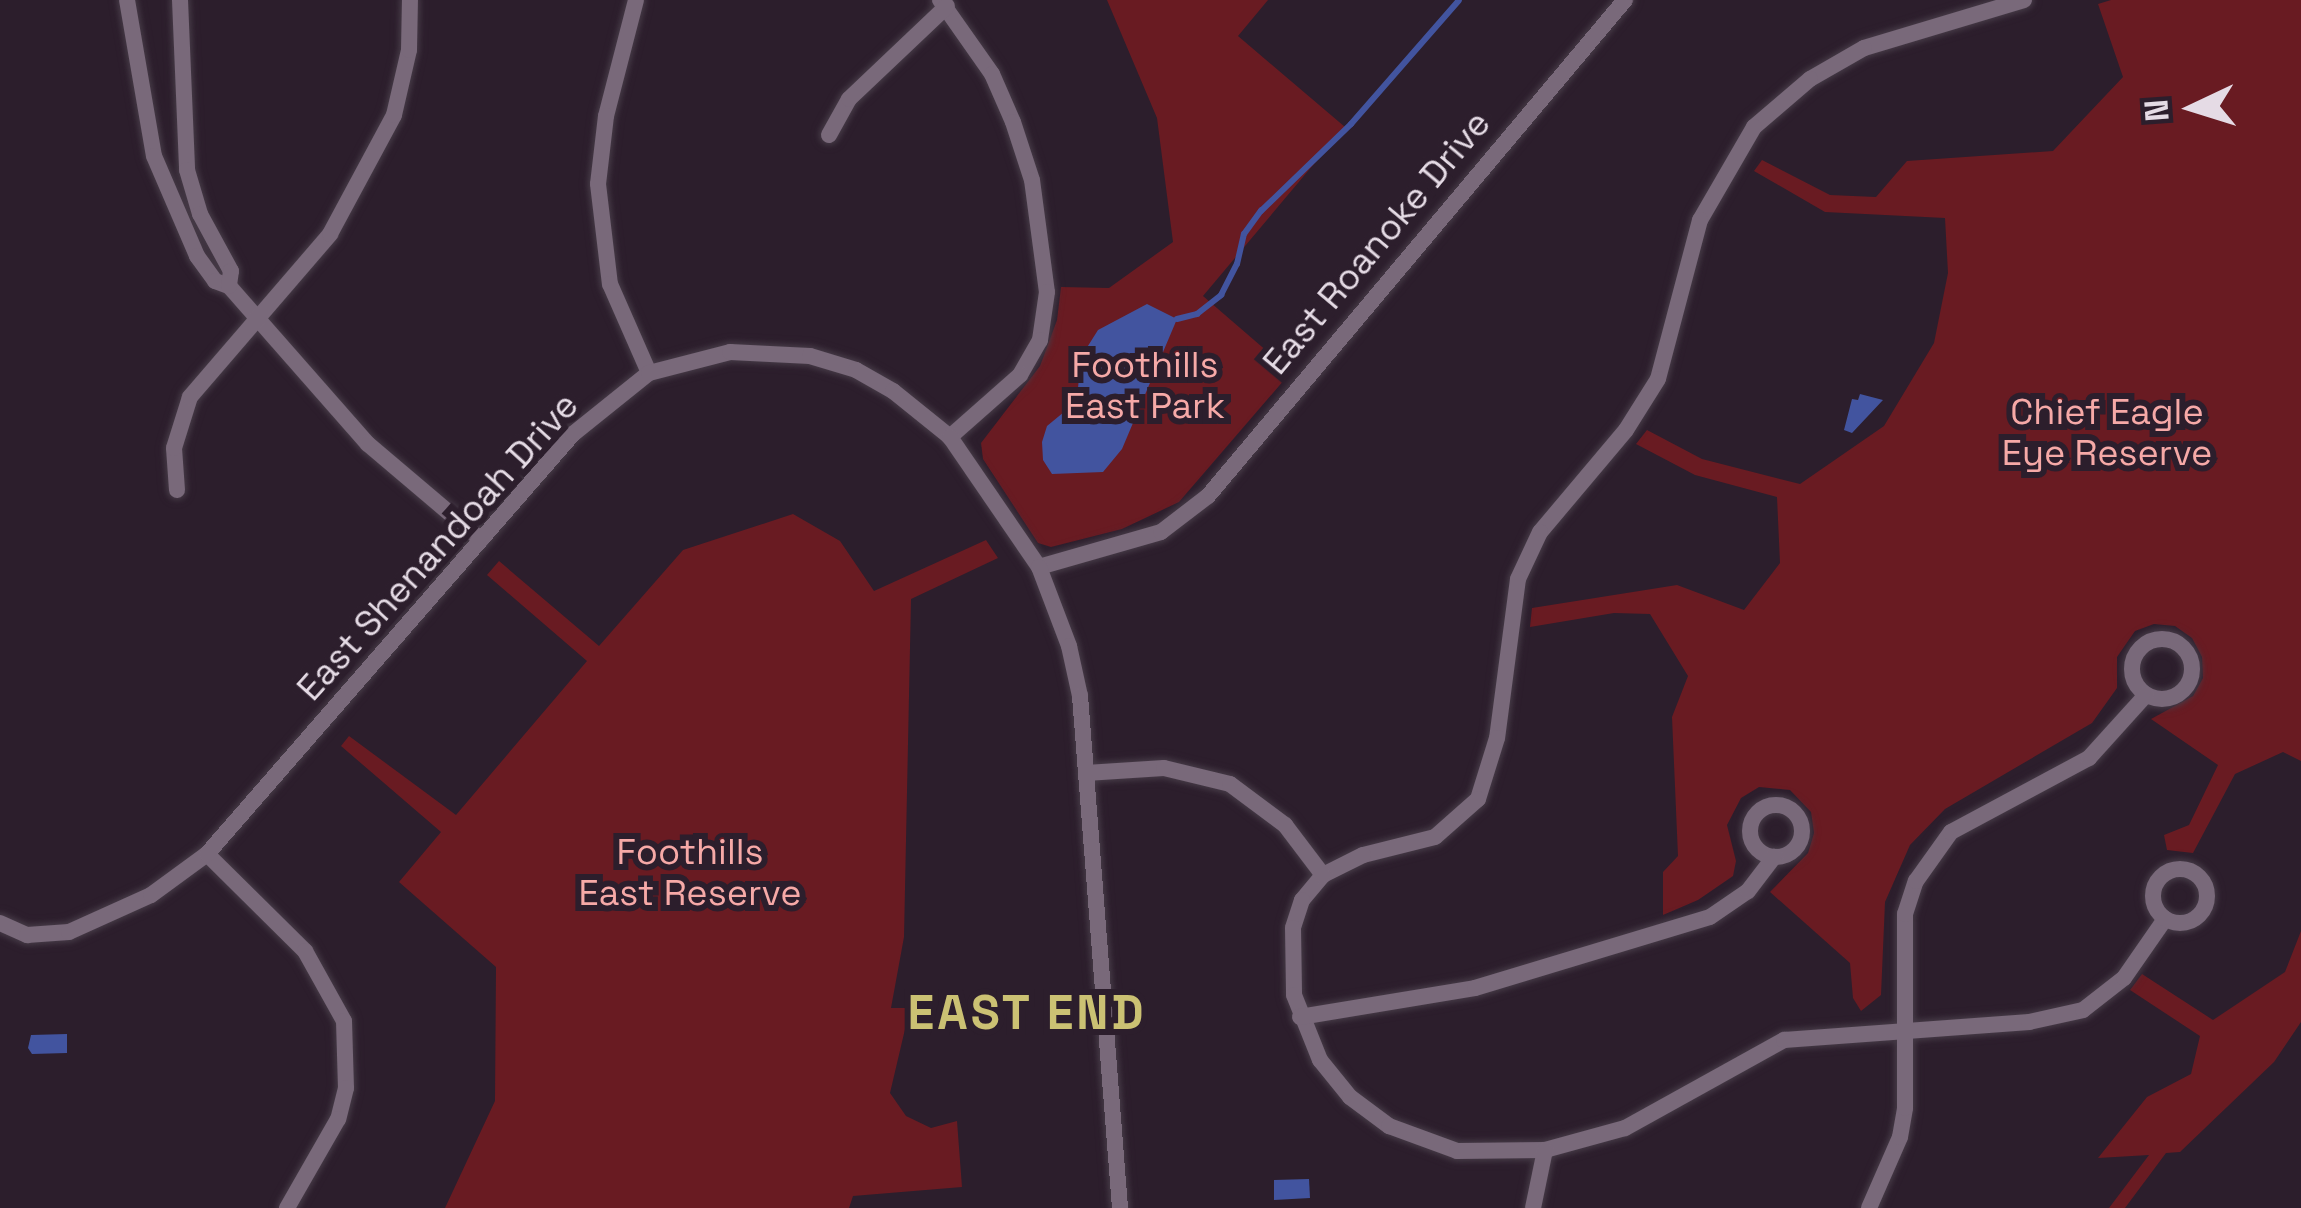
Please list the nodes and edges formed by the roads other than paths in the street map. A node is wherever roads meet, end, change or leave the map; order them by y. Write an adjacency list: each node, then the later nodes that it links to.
1 (127, 0): 9 (street)
2 (180, 0): 9 (street)
3 (410, 0): 10 (street)
4 (636, 0): 11 (street)
5 (1624, 0): 15 (street, East Roanoke Drive)
6 (2024, 0): 20 (street)
7 (944, 3): 8 (street); 12 (street)
8 (829, 136)
9 (229, 286): 10 (street)
10 (257, 319): 13 (street); 14 (street)
11 (649, 373): 12 (street, East Shenandoah Drive); 14 (street, East Shenandoah Drive)
12 (950, 437): 15 (street, East Shenandoah Drive)
13 (177, 490)
14 (481, 540): 18 (street, East Shenandoah Drive)
15 (1039, 567): 17 (street, East Shenandoah Drive)
16 (2146, 695): 24 (street)
17 (1086, 773): 20 (street); 27 (street, East Shenandoah Drive)
18 (207, 854): 22 (street, East Shenandoah Drive); 26 (street)
19 (1774, 857): 23 (street)
20 (1323, 874): 23 (street)
21 (2165, 919): 24 (street)
22 (0, 923)
23 (1300, 1017): 25 (street)
24 (1904, 1031): 25 (street); 29 (street)
25 (1545, 1150): 28 (street)
26 (286, 1208)
27 (1120, 1208)
28 (1533, 1208)
29 (1869, 1208)

